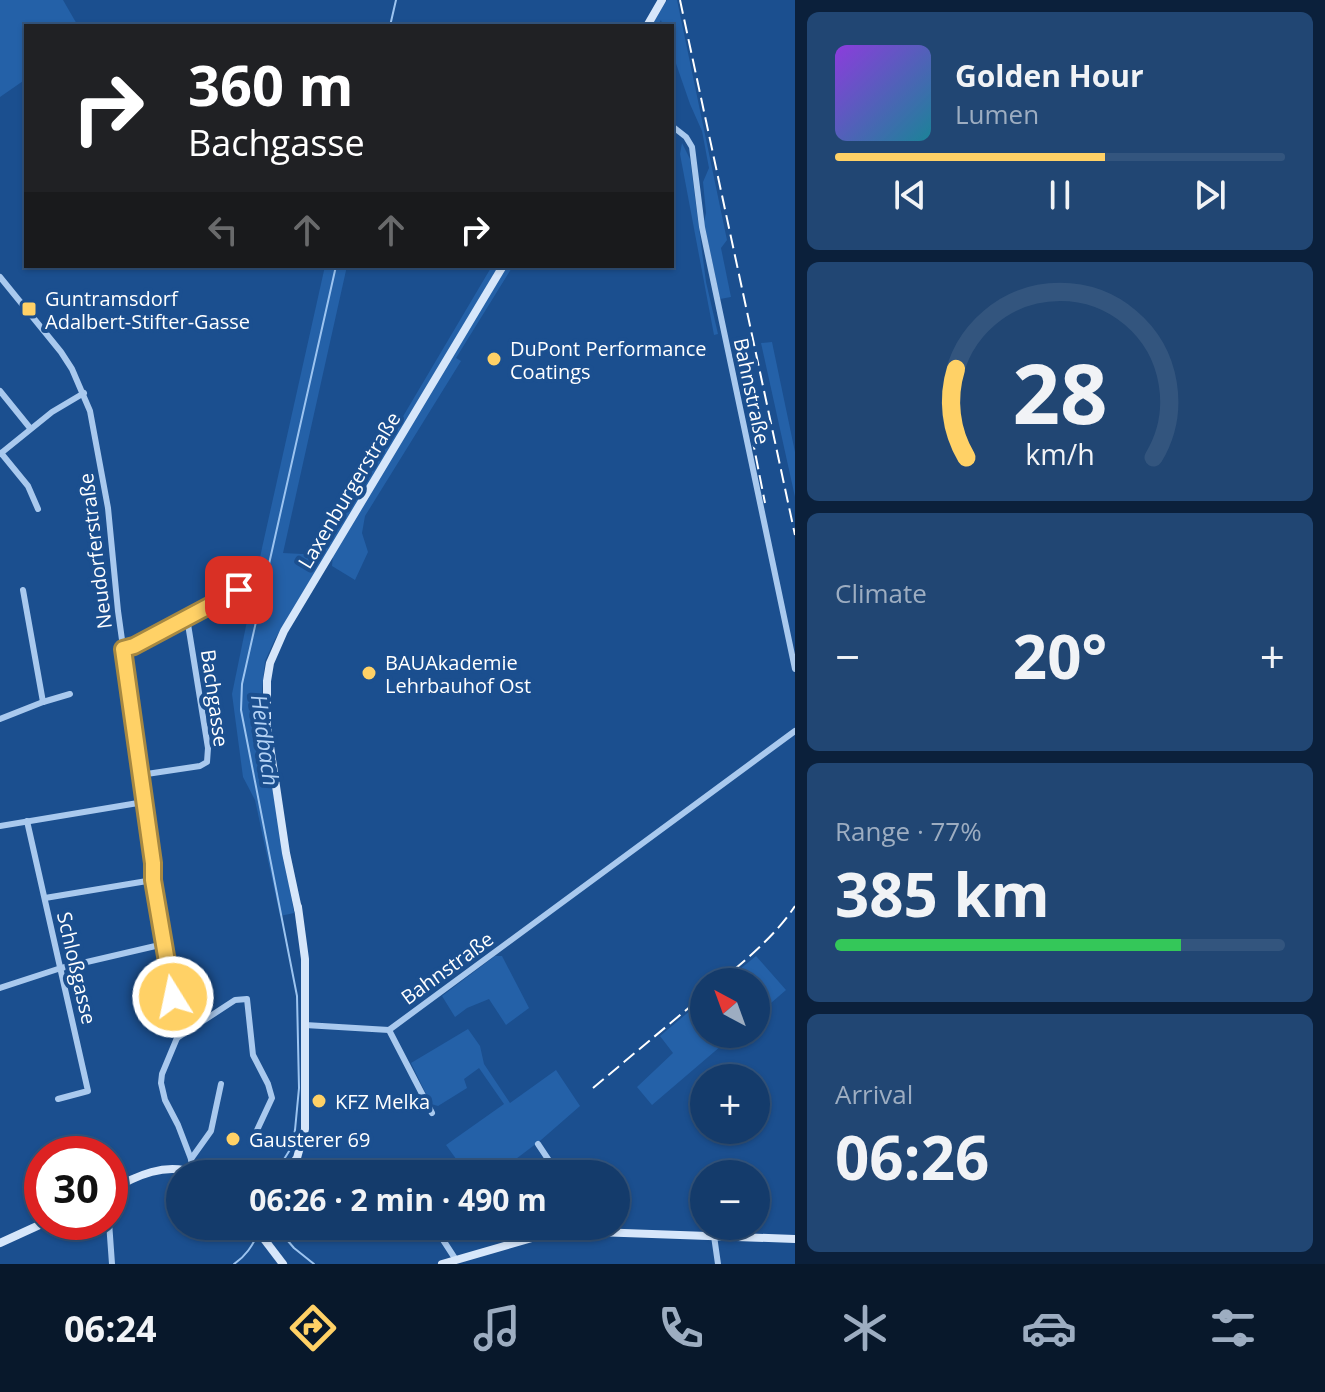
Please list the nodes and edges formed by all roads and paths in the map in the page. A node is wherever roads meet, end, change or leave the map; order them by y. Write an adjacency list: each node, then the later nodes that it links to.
1 (662, 0): 2 (street)
2 (648, 24)
3 (674, 128): 15 (street, Bahnstraße)
4 (502, 268): 29 (street, Laxenburgerstraße)
5 (0, 277): 7 (street, Neudorferstraße)
6 (0, 391): 8 (street)
7 (84, 393): 8 (street); 14 (street, Neudorferstraße)
8 (30, 428): 9 (street)
9 (0, 454): 10 (street)
10 (38, 509)
11 (23, 590): 17 (street)
12 (239, 590): 13 (street)
13 (187, 618): 14 (street); 20 (street, Bachgasse)
14 (123, 649): 20 (street, Neudorferstraße)
15 (795, 669)
16 (70, 694): 17 (street)
17 (43, 702): 18 (street)
18 (0, 719)
19 (795, 731): 30 (street, Bahnstraße)
20 (140, 775): 21 (street, Neudorferstraße)
21 (144, 802): 22 (street); 24 (street, Neudorferstraße)
22 (27, 821): 23 (street); 25 (street, Schloßgasse)
23 (0, 826)
24 (153, 880): 25 (street); 26 (street, Neudorferstraße)
25 (45, 898): 27 (street, Schloßgasse)
26 (164, 944): 27 (street); 31 (street, Neudorferstraße)
27 (61, 968): 28 (street); 33 (street, Schloßgasse)
28 (0, 988)
29 (305, 1025): 30 (street); 38 (street, Laxenburgerstraße)
30 (389, 1030): 34 (street)
31 (177, 1038): 35 (street); 37 (street)
32 (221, 1084): 37 (street)
33 (58, 1099)
34 (432, 1113)
35 (252, 1141)
36 (538, 1144): 39 (street)
37 (191, 1159)
38 (295, 1160)
39 (549, 1160)
40 (166, 1170): 41 (street)
41 (128, 1182)
42 (630, 1231): 44 (street)
43 (24, 1232): 52 (street)
44 (690, 1235)
45 (770, 1238): 46 (street)
46 (795, 1239)
47 (110, 1240): 55 (street)
48 (265, 1240): 56 (street)
49 (443, 1240): 54 (street)
50 (529, 1240): 53 (street)
51 (715, 1240): 58 (street)
52 (0, 1243)
53 (482, 1258): 54 (street)
54 (456, 1260): 57 (street)
55 (112, 1264)
56 (283, 1264)
57 (442, 1264)
58 (718, 1264)

